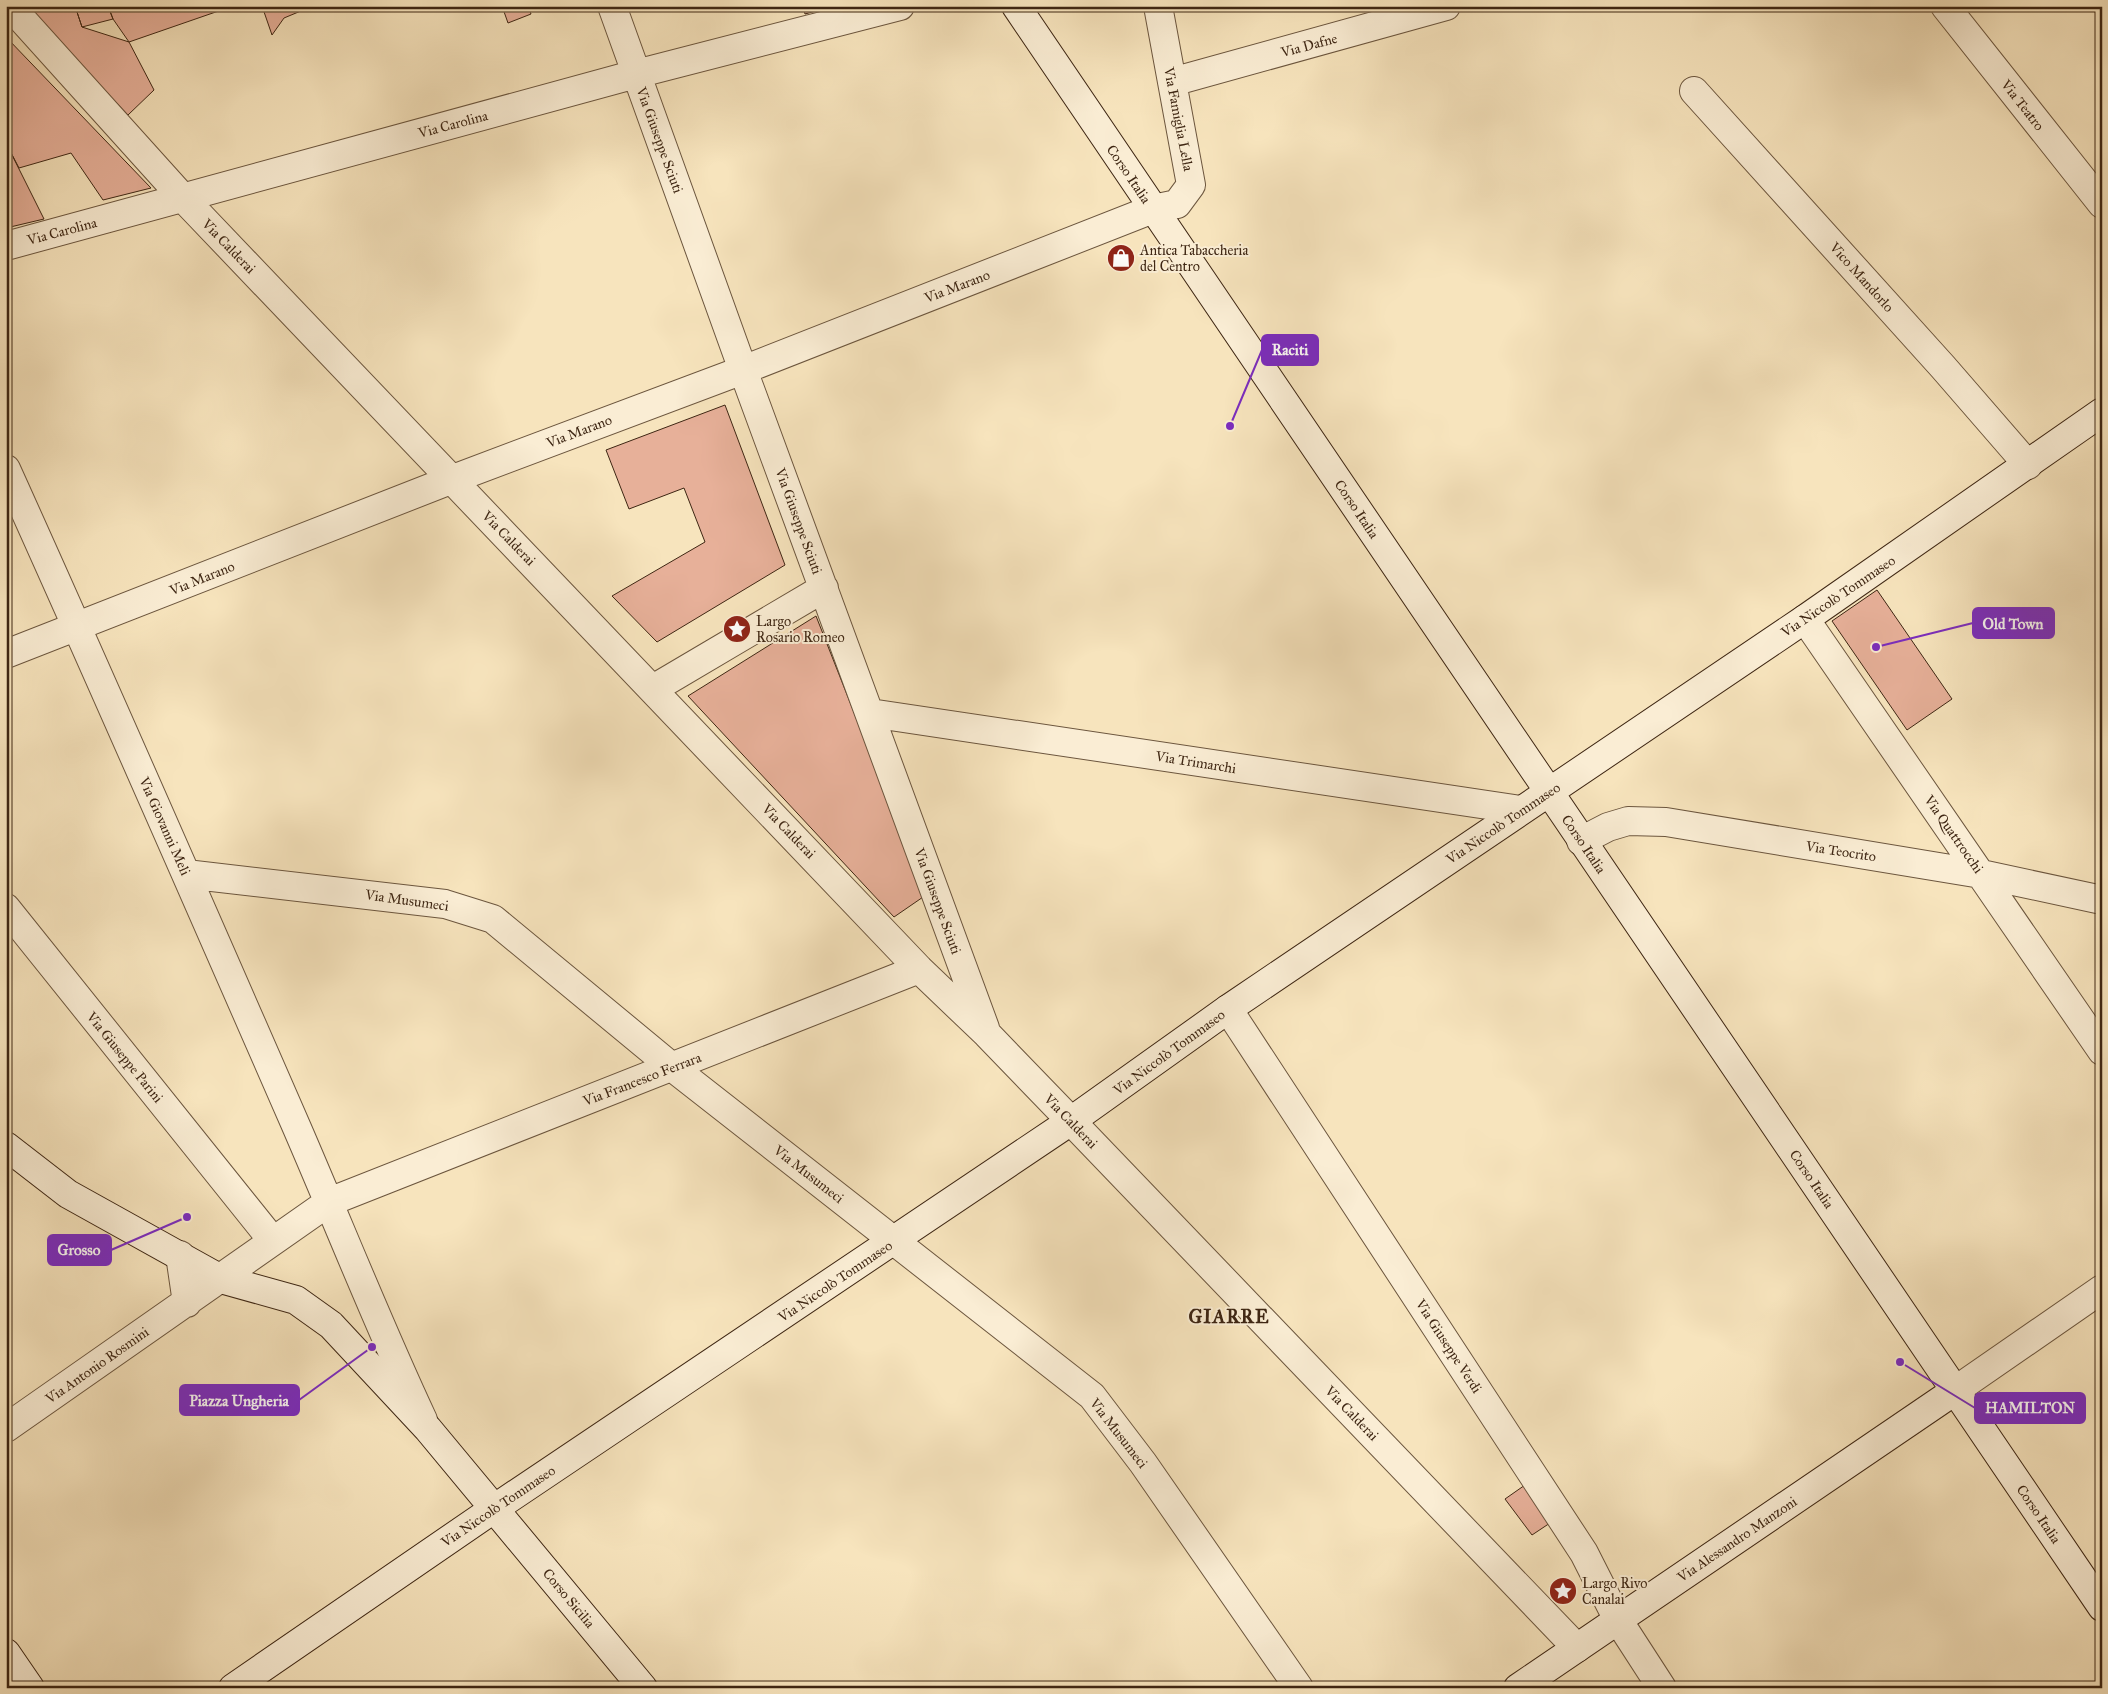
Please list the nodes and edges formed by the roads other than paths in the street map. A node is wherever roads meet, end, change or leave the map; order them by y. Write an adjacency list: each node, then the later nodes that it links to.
1 (10, 6): 11 (street, Via Calderai)
2 (612, 6): 8 (street, Via Giuseppe Sciuti)
3 (900, 6): 8 (street, Via Carolina)
4 (1016, 6): 13 (street, Corso Italia)
5 (1158, 6): 9 (street, Via Famiglia Lella)
6 (1446, 6): 9 (street, Via Dafne)
7 (1945, 6): 12 (street, Via Teatro)
8 (636, 74): 11 (street, Via Carolina); 15 (street, Via Giuseppe Sciuti)
9 (1172, 82): 13 (street, Via Famiglia Lella)
10 (1694, 91): 17 (street, Vico Mandorlo)
11 (184, 199): 14 (street, Via Carolina); 19 (street, Via Calderai)
12 (2102, 204)
13 (1153, 209): 15 (street, Via Marano); 26 (street, Corso Italia)
14 (6, 246)
15 (743, 370): 19 (street, Via Marano); 20 (street, Via Giuseppe Sciuti)
16 (2102, 412): 17 (street, Via Niccolò Tommaseo)
17 (2028, 465): 21 (street, Via Niccolò Tommaseo)
18 (6, 469): 22 (street, Via Giovanni Meli)
19 (453, 478): 22 (street, Via Marano); 24 (street, Via Calderai)
20 (824, 588): 24 (street); 25 (street, Via Giuseppe Sciuti)
21 (1805, 618): 26 (street, Via Niccolò Tommaseo); 30 (street, Via Quattrocchi)
22 (78, 626): 23 (street, Via Marano); 29 (street, Via Giovanni Meli)
23 (6, 654)
24 (653, 689): 33 (street, Via Calderai)
25 (870, 713): 27 (street, Via Trimarchi); 35 (street, Via Giuseppe Sciuti)
26 (1549, 792): 27 (street, Via Niccolò Tommaseo); 28 (street, Corso Italia)
27 (1521, 810): 34 (street, Via Niccolò Tommaseo)
28 (1581, 841): 30 (street, Via Teocrito); 47 (street, Corso Italia)
29 (186, 874): 37 (street, Via Musumeci); 40 (street, Via Giovanni Meli)
30 (1981, 874): 31 (street, Via Teocrito); 36 (street, Via Quattrocchi)
31 (2102, 900)
32 (6, 908): 42 (street, Via Giuseppe Parini)
33 (919, 969): 35 (street, Via Calderai); 37 (street, Via Francesco Ferrara)
34 (1228, 1010): 38 (street, Via Niccolò Tommaseo); 52 (street, Via Giuseppe Verdi)
35 (987, 1034): 38 (street, Via Calderai)
36 (2102, 1051)
37 (672, 1067): 40 (street, Via Francesco Ferrara); 41 (street, Via Musumeci)
38 (1072, 1121): 41 (street, Via Niccolò Tommaseo); 53 (street, Via Calderai)
39 (6, 1146): 43 (street)
40 (325, 1193): 42 (street, Via Francesco Ferrara); 49 (street, Via Giovanni Meli)
41 (895, 1240): 50 (street, Via Niccolò Tommaseo); 58 (street, Via Musumeci)
42 (273, 1241): 44 (street, Via Antonio Rosmini)
43 (180, 1256): 44 (street); 46 (street)
44 (221, 1279): 46 (street, Via Antonio Rosmini); 49 (street)
45 (2102, 1289): 47 (street, Via Alessandro Manzoni)
46 (187, 1302): 48 (street, Via Antonio Rosmini)
47 (1956, 1390): 51 (street, Corso Italia); 52 (street, Via Alessandro Manzoni)
48 (6, 1428)
49 (428, 1429): 50 (street, Corso Sicilia)
50 (495, 1508): 56 (street, Via Niccolò Tommaseo); 57 (street, Corso Sicilia)
51 (2102, 1607)
52 (1618, 1620): 53 (street, Via Alessandro Manzoni); 60 (street, Via Giuseppe Verdi)
53 (1577, 1648): 59 (street, Via Alessandro Manzoni)
54 (6, 1653): 55 (street)
55 (30, 1688)
56 (233, 1688)
57 (643, 1688)
58 (1299, 1688)
59 (1518, 1688)
60 (1662, 1688)

